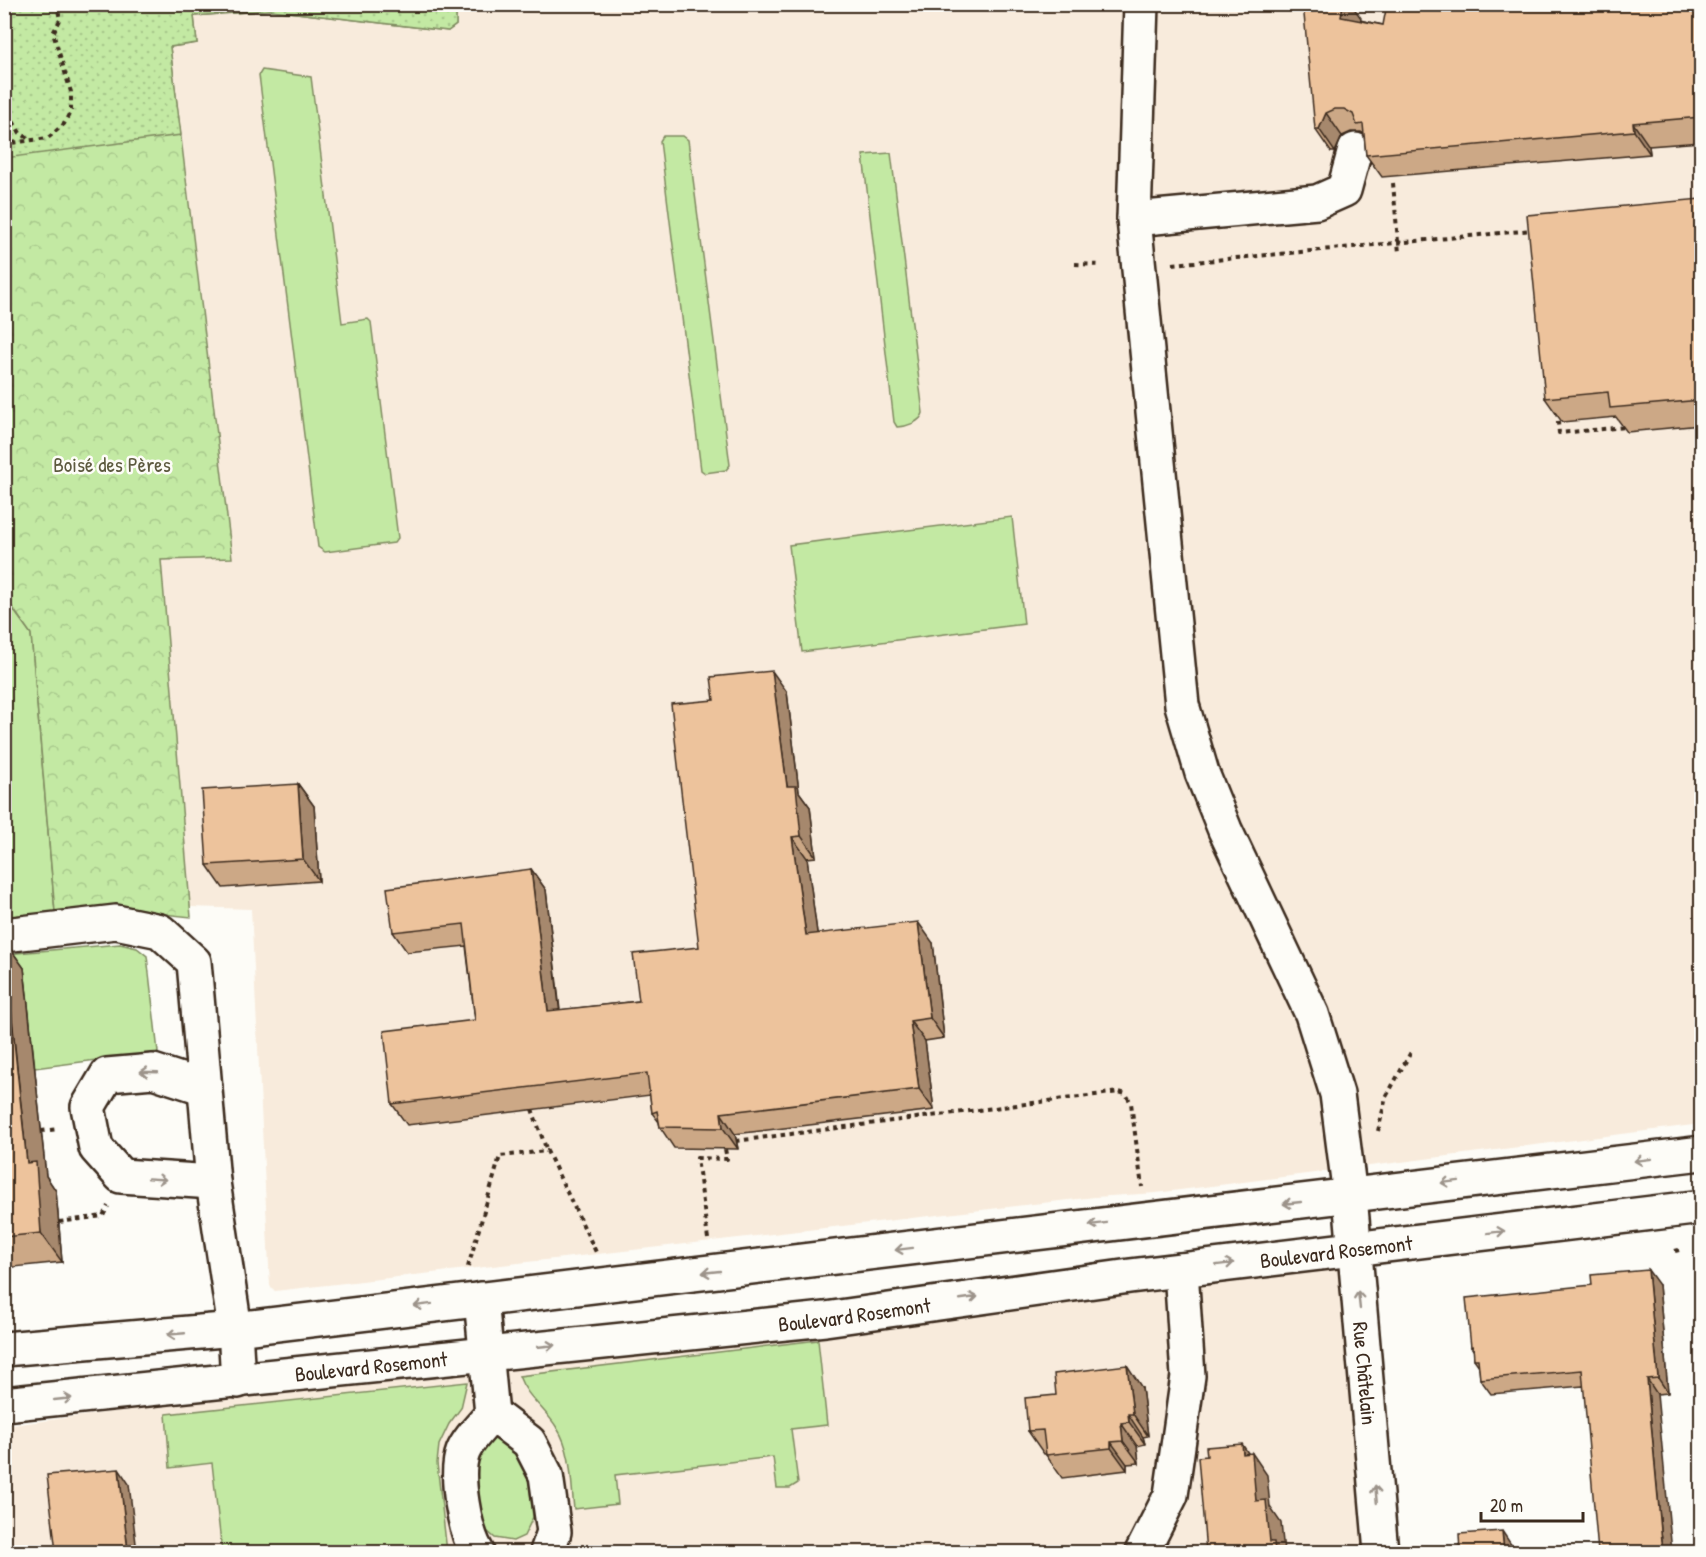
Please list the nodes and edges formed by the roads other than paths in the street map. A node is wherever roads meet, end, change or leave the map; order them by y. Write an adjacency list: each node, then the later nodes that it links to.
1 (1142, 4): 3 (main road, Rue Châtelain)
2 (1355, 150): 3 (main road)
3 (1134, 219): 8 (main road, Rue Châtelain)
4 (4, 934): 5 (main road)
5 (205, 1088): 7 (main road); 7 (main road, one-way to 7)
6 (1701, 1153): 8 (main road, one-way to 8)
7 (213, 1182): 13 (main road)
8 (1350, 1196): 10 (main road, Rue Châtelain); 12 (main road, one-way to 12)
9 (1701, 1207): 10 (main road, Boulevard Rosemont, one-way to 9)
10 (1354, 1249): 11 (main road, Boulevard Rosemont, one-way to 10); 22 (main road, Rue Châtelain, one-way to 10)
11 (1181, 1270): 15 (main road, Boulevard Rosemont, one-way to 11); 21 (main road)
12 (473, 1287): 13 (main road, one-way to 13); 15 (main road)
13 (235, 1329): 14 (main road, one-way to 14); 16 (main road)
14 (4, 1349)
15 (488, 1352): 16 (main road, Boulevard Rosemont); 18 (main road)
16 (238, 1381): 17 (main road, Boulevard Rosemont, one-way to 16)
17 (4, 1404)
18 (492, 1414): 19 (main road); 20 (main road)
19 (477, 1552)
20 (546, 1552)
21 (1142, 1552)
22 (1381, 1552)

